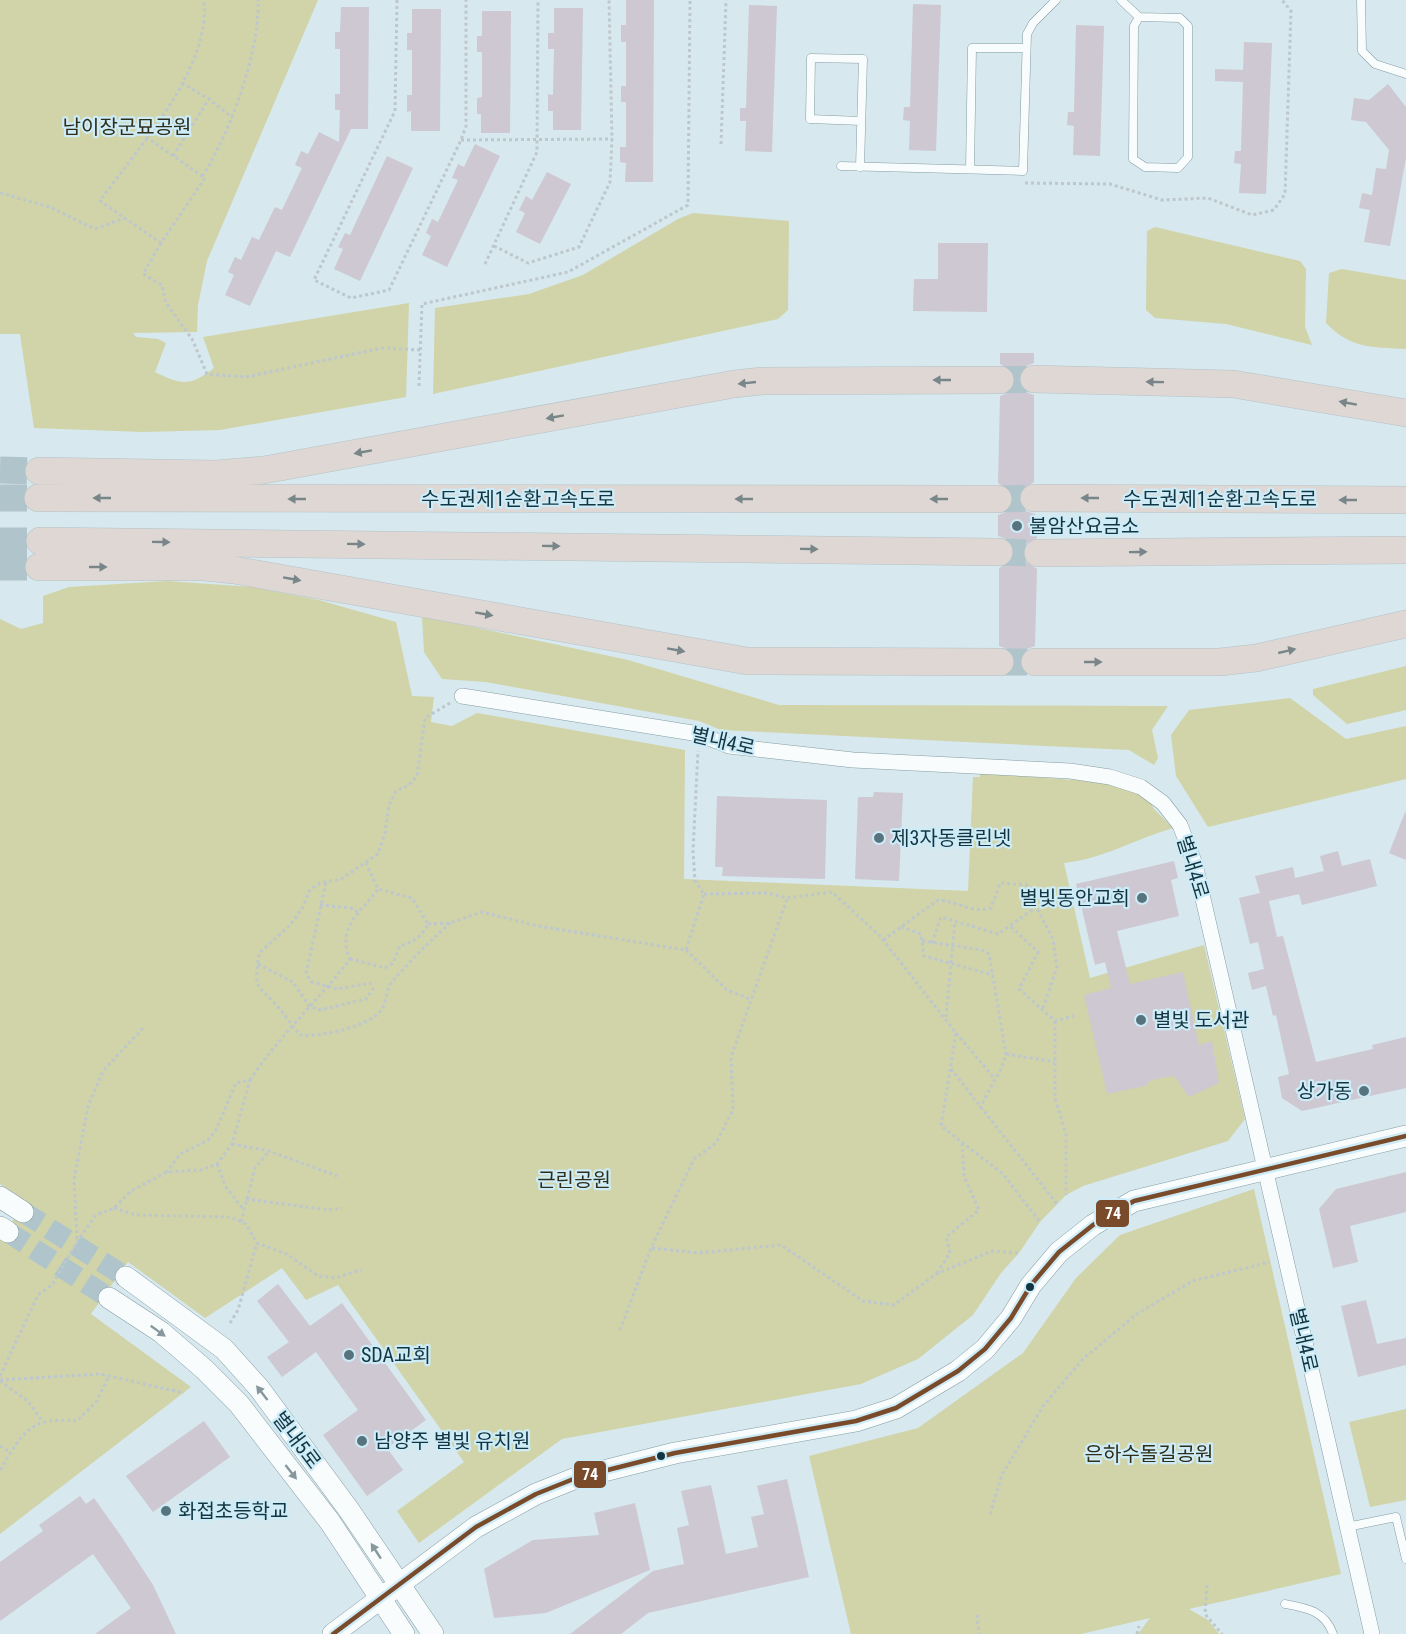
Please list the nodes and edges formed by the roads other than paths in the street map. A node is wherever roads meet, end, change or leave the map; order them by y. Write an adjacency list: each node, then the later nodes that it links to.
1 (1056, 0): 5 (lane)
2 (1121, 0): 4 (lane)
3 (1361, 0): 6 (lane)
4 (1139, 17): 4 (lane)
5 (1026, 48): 10 (lane); 10 (lane)
6 (1406, 74)
7 (861, 121): 7 (lane); 9 (lane)
8 (841, 166): 9 (lane)
9 (860, 167): 10 (lane)
10 (970, 170)
11 (1034, 379): 13 (highway, one-way to 11)
12 (1000, 380): 14 (highway, one-way to 14)
13 (1406, 413)
14 (39, 471)
15 (38, 498): 17 (highway, 수도권제1순환고속도로, one-way to 15)
16 (1034, 498): 18 (highway, 수도권제1순환고속도로, one-way to 16)
17 (998, 499)
18 (1406, 500)
19 (1406, 550): 21 (highway, one-way to 19)
20 (999, 552): 23 (highway)
21 (1038, 553)
22 (1406, 624): 24 (highway, one-way to 22)
23 (999, 662)
24 (1035, 662)
25 (462, 696): 27 (street, 별내4로)
26 (1406, 1136): 27 (street)
27 (1265, 1170): 32 (street, 별내4로); 34 (street)
28 (0, 1197): 29 (street)
29 (23, 1212)
30 (126, 1277): 34 (street, 별내5로, one-way to 30)
31 (110, 1298): 35 (street, 별내5로, one-way to 35)
32 (1347, 1527): 33 (lane); 41 (street, 별내4로)
33 (1406, 1559)
34 (397, 1584): 35 (street); 39 (street, 별내5로)
35 (378, 1599): 37 (street); 38 (street, 별내5로)
36 (1285, 1604): 40 (lane)
37 (333, 1634)
38 (404, 1634)
39 (433, 1634)
40 (1333, 1634)
41 (1372, 1634)

